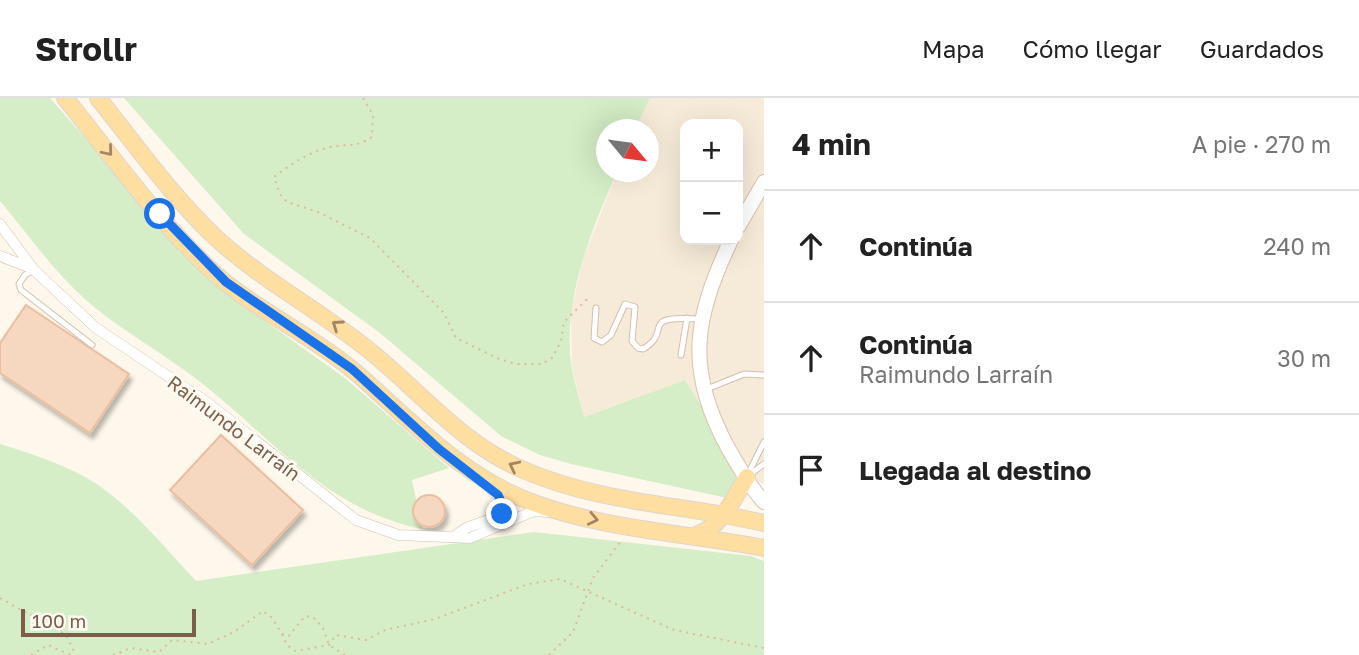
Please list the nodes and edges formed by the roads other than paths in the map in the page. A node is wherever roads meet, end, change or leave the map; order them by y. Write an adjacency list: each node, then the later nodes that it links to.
1 (65, 98): 17 (main road, one-way to 17)
2 (97, 98): 20 (main road, one-way to 2)
3 (764, 182): 4 (main road)
4 (743, 218)
5 (0, 225): 8 (street, Raimundo Larraín)
6 (729, 245): 10 (main road)
7 (0, 256): 8 (street, Raimundo Larraín)
8 (34, 270): 11 (lane); 26 (street, Raimundo Larraín)
9 (596, 308): 10 (lane)
10 (694, 318): 12 (lane); 14 (main road)
11 (92, 345)
12 (681, 355)
13 (764, 375): 14 (lane)
14 (702, 391): 18 (main road)
15 (764, 442): 18 (lane)
16 (764, 464): 18 (lane)
17 (475, 475): 19 (main road); 24 (street)
18 (755, 485): 21 (main road); 23 (main road)
19 (517, 497): 20 (main road); 22 (main road); 24 (street, Raimundo Larraín)
20 (659, 502): 23 (main road)
21 (764, 502)
22 (561, 512): 26 (street, Raimundo Larraín); 27 (main road, one-way to 27)
23 (723, 514): 25 (main road); 27 (main road)
24 (492, 521): 26 (street, Raimundo Larraín)
25 (764, 523)
26 (456, 535)
27 (695, 535): 28 (main road)
28 (764, 548)

